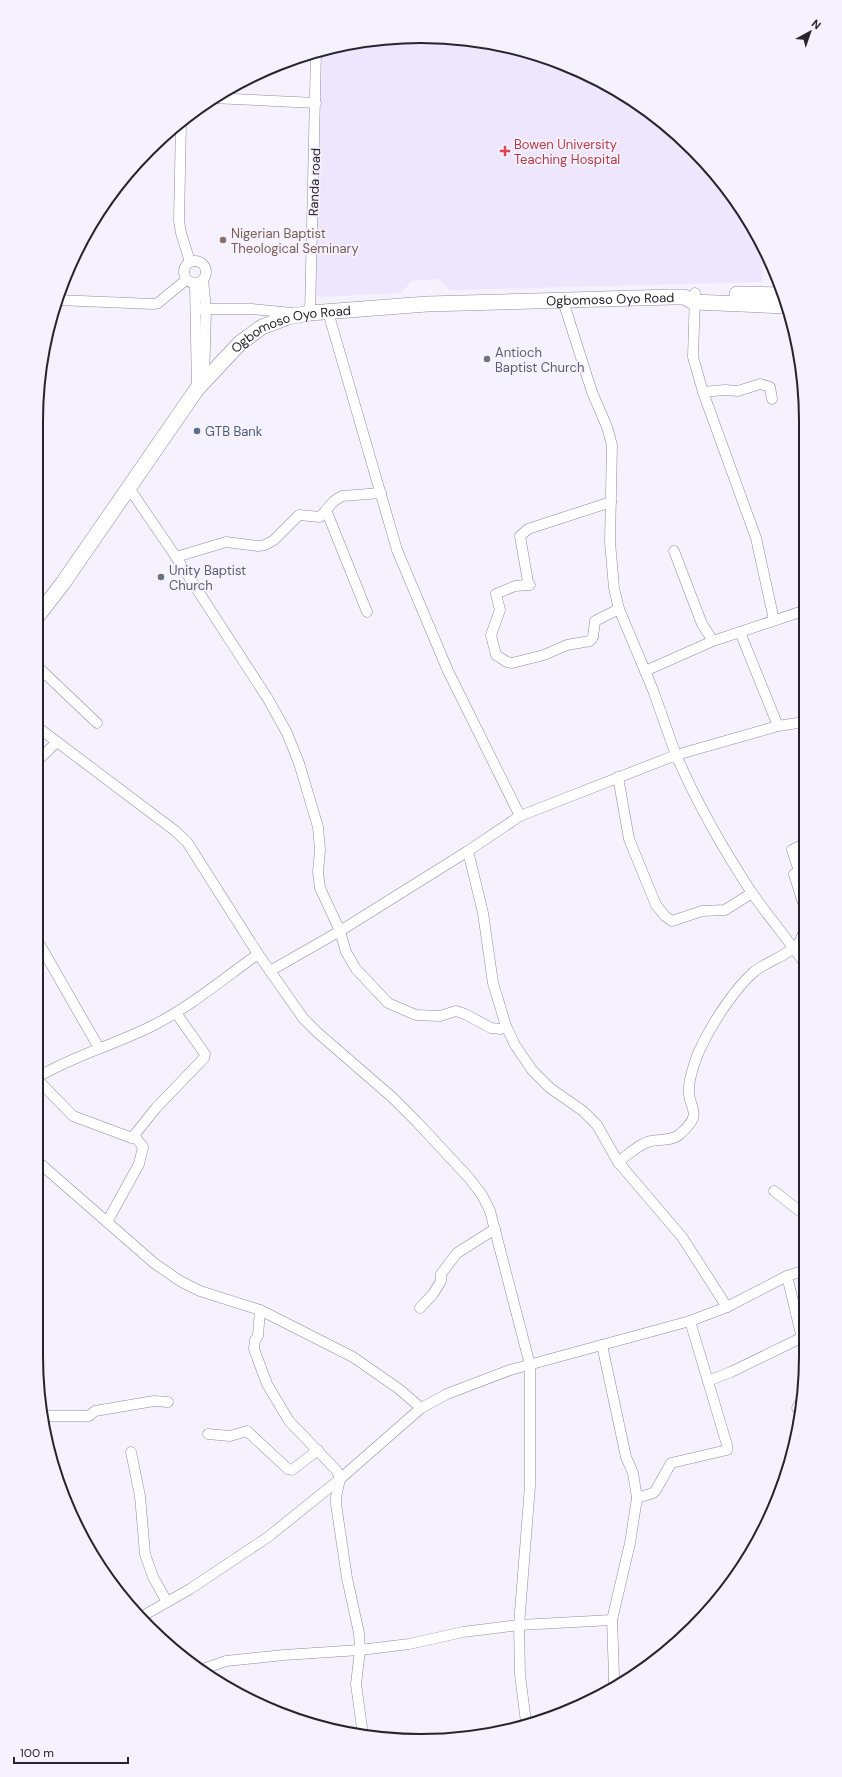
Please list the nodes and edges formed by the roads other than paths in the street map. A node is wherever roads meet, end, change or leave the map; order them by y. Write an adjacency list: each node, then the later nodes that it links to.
1 (316, 58): 3 (street, Randa road)
2 (225, 99): 3 (street)
3 (316, 103): 14 (street, Randa road)
4 (181, 130): 5 (street)
5 (190, 262): 6 (street); 6 (street)
6 (195, 281): 9 (street); 12 (street)
7 (777, 294): 8 (highway, Ogbomoso Oyo Road)
8 (691, 297): 10 (highway, Ogbomoso Oyo Road); 11 (highway, Ogbomoso Oyo Road); 16 (street)
9 (63, 300)
10 (563, 301): 13 (highway, Ogbomoso Oyo Road); 20 (street)
11 (781, 306)
12 (201, 309): 14 (street); 15 (street)
13 (328, 312): 14 (highway, Ogbomoso Oyo Road); 19 (street)
14 (306, 313): 15 (highway, Ogbomoso Oyo Road)
15 (201, 385): 18 (highway, Ogbomoso Oyo Road)
16 (703, 392): 17 (street); 28 (street)
17 (772, 400)
18 (129, 488): 23 (street); 24 (highway, Ogbomoso Oyo Road)
19 (381, 493): 21 (street); 41 (street)
20 (611, 502): 25 (street); 25 (street)
21 (326, 510): 23 (street); 26 (street)
22 (674, 551): 30 (street)
23 (176, 557): 48 (street)
24 (43, 609)
25 (619, 609): 31 (street)
26 (367, 612)
27 (799, 612): 28 (street)
28 (774, 620): 29 (street)
29 (740, 632): 30 (street); 35 (street)
30 (713, 641): 31 (street)
31 (645, 671): 39 (street)
32 (43, 672): 33 (street)
33 (97, 723)
34 (799, 723): 35 (street)
35 (778, 726): 39 (street)
36 (43, 731): 37 (street)
37 (57, 742): 38 (street); 52 (street)
38 (43, 755)
39 (676, 755): 40 (street); 47 (street)
40 (618, 777): 41 (street); 47 (street)
41 (520, 816): 43 (street)
42 (799, 846): 44 (street)
43 (468, 851): 48 (street); 56 (street)
44 (799, 868)
45 (799, 872): 46 (street)
46 (799, 890)
47 (752, 893): 50 (street)
48 (340, 931): 54 (street); 56 (street)
49 (799, 943): 50 (street)
50 (793, 948): 53 (street); 61 (street)
51 (43, 951): 57 (street)
52 (258, 954): 54 (street); 55 (street)
53 (799, 956)
54 (270, 971): 66 (street)
55 (176, 1013): 57 (street); 60 (street)
56 (506, 1026): 61 (street)
57 (99, 1048): 58 (street)
58 (43, 1074)
59 (43, 1085): 60 (street)
60 (134, 1135): 65 (street)
61 (618, 1162): 69 (street)
62 (43, 1166): 65 (street)
63 (774, 1191): 64 (street)
64 (799, 1211)
65 (107, 1222): 71 (street)
66 (494, 1229): 70 (street); 76 (street)
67 (799, 1272): 68 (street)
68 (787, 1276): 69 (street); 73 (street)
69 (727, 1307): 72 (street)
70 (420, 1308)
71 (260, 1310): 79 (street); 82 (street)
72 (690, 1321): 75 (street); 77 (street)
73 (799, 1325)
74 (799, 1338): 77 (street)
75 (602, 1345): 76 (street); 85 (street)
76 (530, 1365): 79 (street); 89 (street)
77 (708, 1381): 85 (street)
78 (168, 1402): 80 (street)
79 (421, 1408): 84 (street)
80 (48, 1416)
81 (208, 1434): 82 (street)
82 (318, 1450): 84 (street)
83 (131, 1452): 86 (street)
84 (340, 1479): 86 (street); 90 (street)
85 (637, 1498): 88 (street)
86 (167, 1602): 87 (street)
87 (146, 1614)
88 (612, 1620): 89 (street); 92 (street)
89 (519, 1625): 90 (street); 93 (street)
90 (360, 1650): 91 (street); 94 (street)
91 (207, 1667)
92 (614, 1681)
93 (526, 1719)
94 (362, 1729)

